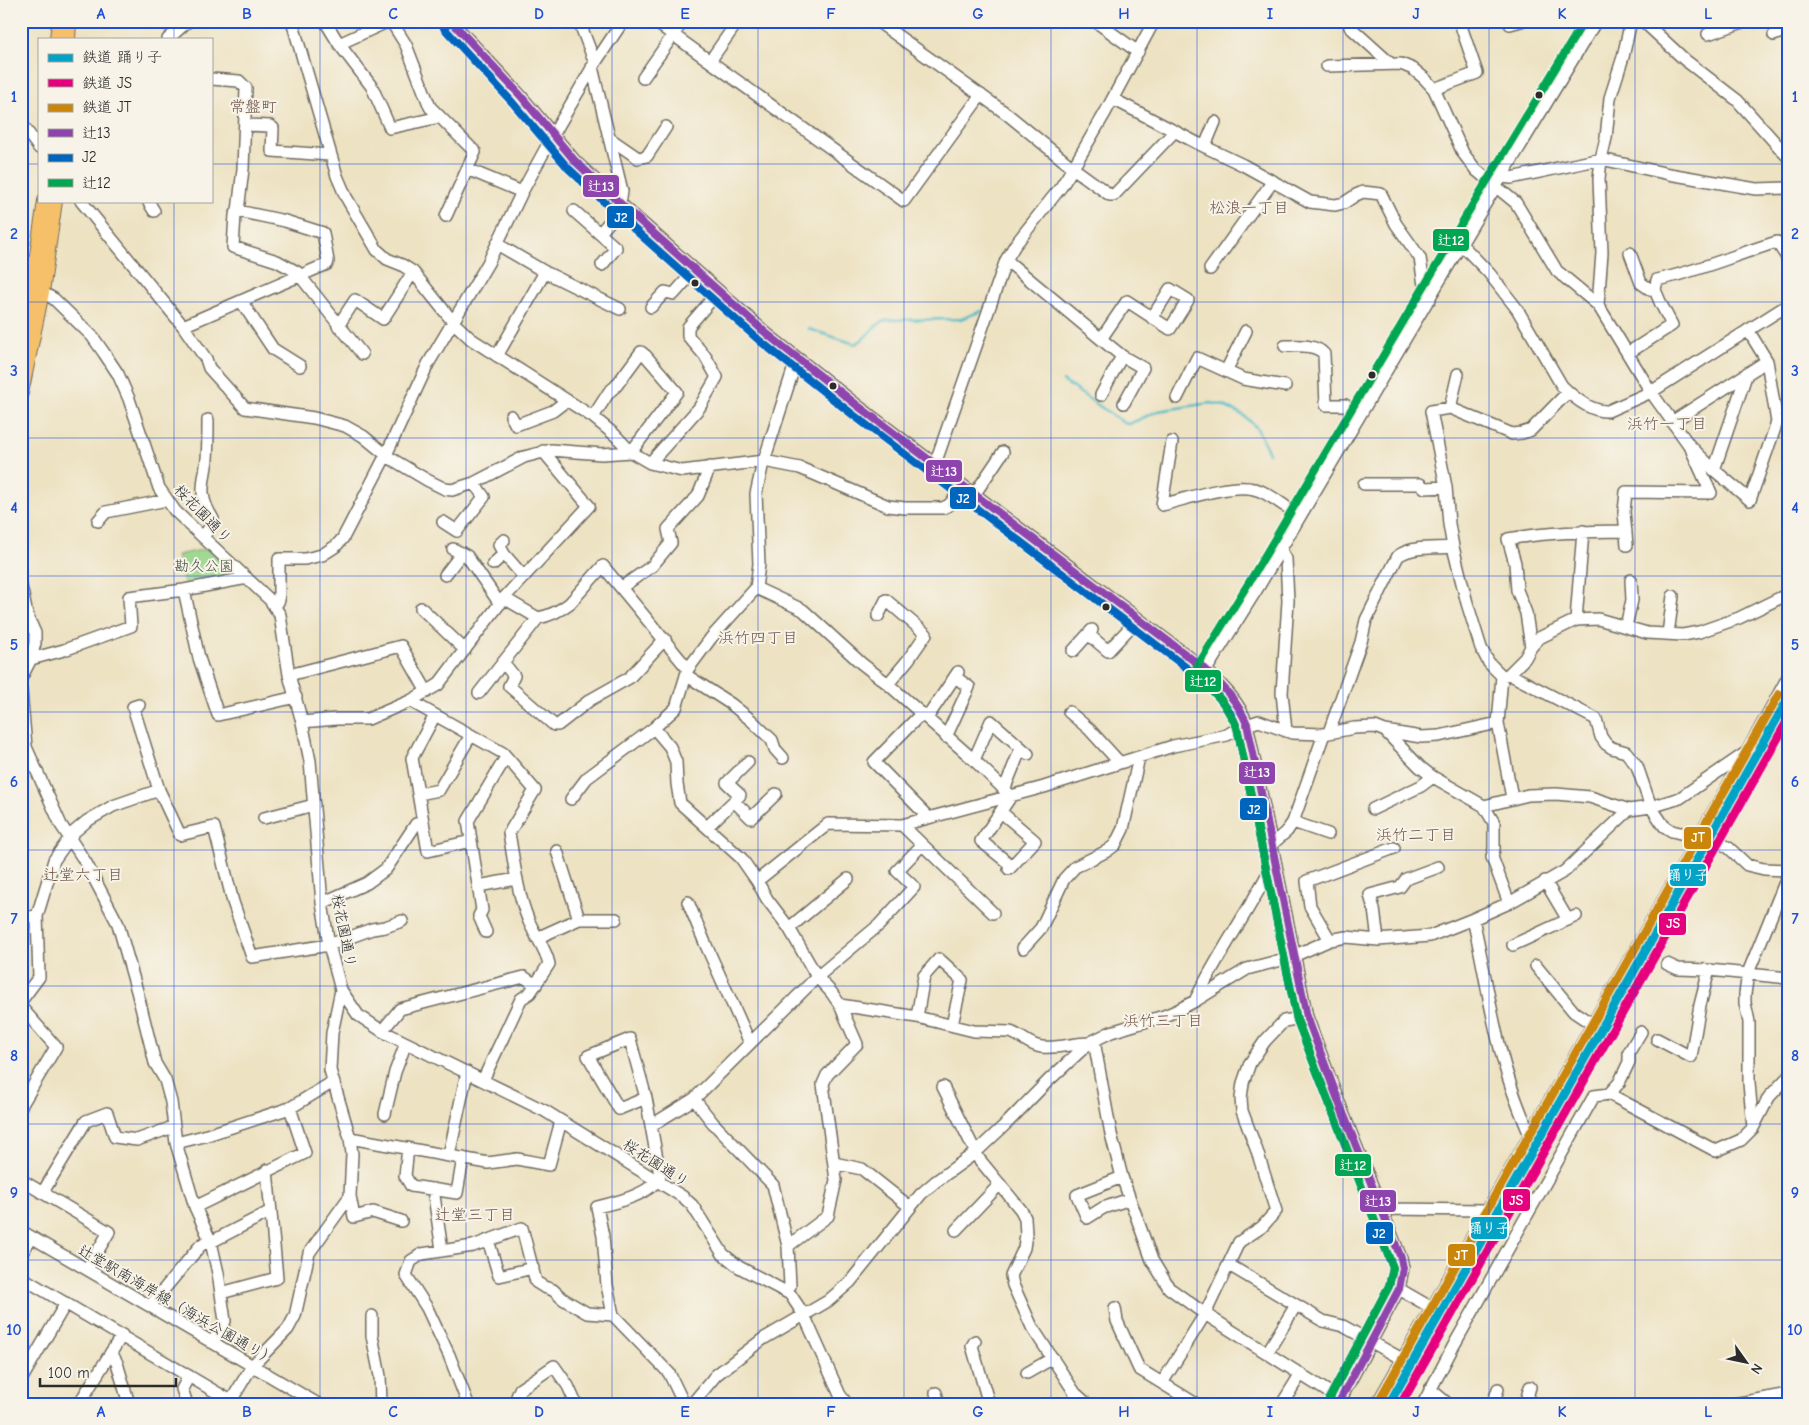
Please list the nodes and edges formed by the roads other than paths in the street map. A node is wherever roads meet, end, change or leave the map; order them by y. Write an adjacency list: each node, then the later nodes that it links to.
1 (59, 21): 28 (main road)
2 (70, 21): 29 (main road)
3 (188, 21): 30 (street)
4 (292, 21): 52 (street)
5 (325, 21): 31 (street)
6 (390, 21): 31 (street); 42 (street)
7 (451, 21): 48 (street)
8 (579, 21): 35 (street)
9 (623, 21): 35 (street)
10 (654, 21): 26 (street)
11 (683, 21): 26 (street)
12 (738, 21): 33 (street)
13 (877, 21): 40 (street)
14 (1095, 21): 32 (street)
15 (1154, 21): 32 (street)
16 (1349, 21): 34 (street)
17 (1510, 21): 18 (street)
18 (1521, 21)
19 (1596, 21): 58 (street)
20 (1631, 21): 54 (street)
21 (1643, 21): 53 (street)
22 (1746, 21): 25 (street)
23 (1462, 28): 39 (street)
24 (1788, 29): 27 (street)
25 (1708, 34)
26 (674, 35): 33 (street); 37 (street)
27 (1774, 35)
28 (57, 38)
29 (68, 38)
30 (169, 38)
31 (339, 44): 42 (street)
32 (1138, 52): 41 (street)
33 (710, 61): 40 (street)
34 (1391, 64): 36 (street); 39 (street)
35 (594, 65): 48 (street); 49 (street)
36 (1327, 66)
37 (643, 78)
38 (212, 79): 45 (street)
39 (1434, 89): 58 (street)
40 (981, 95): 55 (street)
41 (1113, 99): 47 (street); 55 (street)
42 (440, 117): 56 (street)
43 (1215, 122): 50 (street)
44 (21, 123): 51 (street)
45 (245, 125): 52 (street); 65 (street)
46 (667, 127): 49 (street)
47 (1174, 131): 50 (street); 55 (street)
48 (553, 135): 60 (street); 64 (street)
49 (609, 138): 64 (street)
50 (1205, 146): 57 (street)
51 (38, 147)
52 (330, 155): 77 (street)
53 (1788, 157)
54 (1601, 159): 58 (street); 59 (street); 85 (street)
55 (1073, 168): 73 (street)
56 (467, 169): 60 (street); 67 (street)
57 (1273, 181): 75 (street); 83 (street)
58 (1500, 182): 70 (street); 85 (street)
59 (1788, 188)
60 (522, 192): 69 (street)
61 (45, 202): 80 (main road)
62 (55, 202): 80 (main road)
63 (82, 202): 91 (street)
64 (622, 205): 68 (street); 76 (street)
65 (238, 211): 79 (street); 79 (street)
66 (574, 211): 68 (street)
67 (446, 216)
68 (600, 233): 74 (street)
69 (497, 244): 78 (street); 90 (street)
70 (1462, 245): 83 (street); 111 (street)
71 (1630, 254): 81 (street)
72 (1788, 259): 81 (street)
73 (1006, 260): 95 (street); 133 (street)
74 (602, 265)
75 (1210, 268)
76 (695, 270): 82 (street); 87 (street)
77 (413, 272): 90 (street); 92 (street)
78 (545, 272): 88 (street); 100 (street)
79 (299, 275): 84 (street); 92 (street)
80 (32, 288): 96 (main road); 113 (main road); 141 (street, 桜花園通り)
81 (1655, 290): 98 (street)
82 (719, 291): 102 (street); 132 (street)
83 (1430, 299): 119 (street)
84 (241, 301): 91 (street); 104 (street)
85 (1598, 305): 98 (street)
86 (1788, 305): 93 (street)
87 (651, 307)
88 (620, 309)
89 (1152, 318): 95 (street)
90 (454, 323): 100 (street); 130 (street)
91 (183, 326): 130 (street)
92 (338, 326): 99 (street)
93 (1748, 330): 103 (street); 112 (street)
94 (1246, 331): 106 (street)
95 (1101, 339): 101 (street)
96 (21, 343)
97 (1285, 346): 119 (street)
98 (1628, 353): 112 (street)
99 (362, 354)
100 (497, 356): 116 (street)
101 (1122, 356): 105 (street); 114 (street)
102 (797, 358): 131 (street); 133 (street)
103 (1767, 361): 108 (street); 124 (street)
104 (300, 366)
105 (1143, 368): 109 (street); 117 (street)
106 (1226, 371): 110 (street); 115 (street)
107 (1458, 374): 118 (street)
108 (1747, 374): 123 (street); 135 (street)
109 (1153, 375)
110 (1285, 386)
111 (1568, 392): 112 (street); 118 (street)
112 (1651, 392): 123 (street)
113 (21, 393)
114 (1101, 395)
115 (1177, 398)
116 (566, 401): 120 (street); 121 (street)
117 (1124, 403)
118 (1450, 408): 139 (street)
119 (1360, 415): 151 (street)
120 (511, 416)
121 (592, 417): 128 (street); 128 (street)
122 (208, 420): 147 (street)
123 (1672, 422): 126 (street)
124 (1783, 422): 135 (street)
125 (1172, 442): 142 (street)
126 (1689, 445): 135 (street); 146 (street)
127 (543, 451): 128 (street); 136 (street); 155 (street)
128 (631, 452): 132 (street)
129 (1003, 452): 140 (street)
130 (386, 455): 136 (street); 165 (street)
131 (764, 461): 134 (street); 138 (street); 160 (street)
132 (650, 463): 134 (street)
133 (935, 464): 138 (street)
134 (710, 467): 159 (street)
135 (1714, 470)
136 (474, 483): 144 (street)
137 (1364, 484): 139 (street)
138 (964, 487): 140 (street)
139 (1446, 487): 150 (street)
140 (974, 495): 169 (street)
141 (167, 500): 143 (street); 147 (street, 桜花園通り)
142 (1285, 506)
143 (98, 520)
144 (443, 522)
145 (1583, 531): 146 (street); 170 (street); 174 (street)
146 (1626, 531): 149 (street)
147 (203, 536): 156 (street, 桜花園通り)
148 (504, 540): 152 (street)
149 (1627, 545)
150 (1453, 547): 182 (street); 201 (street)
151 (1280, 548): 179 (street); 200 (street)
152 (504, 554): 153 (street); 155 (street)
153 (493, 564)
154 (446, 575): 164 (street)
155 (524, 577): 164 (street)
156 (247, 578): 161 (street); 165 (street, 桜花園通り)
157 (1631, 580): 171 (street)
158 (21, 586): 177 (street)
159 (622, 587): 168 (street); 173 (street)
160 (756, 588): 180 (street); 185 (street)
161 (184, 590): 177 (street); 189 (street)
162 (1788, 594): 172 (street)
163 (1673, 596): 172 (street)
164 (502, 601): 168 (street); 175 (street)
165 (276, 607): 181 (street, 桜花園通り)
166 (421, 608): 175 (street)
167 (878, 616): 185 (street)
168 (538, 618): 178 (street)
169 (1138, 619): 176 (street); 179 (street)
170 (1576, 620): 171 (street); 174 (street)
171 (1626, 626): 172 (street)
172 (1668, 634)
173 (665, 639): 178 (street); 180 (street)
174 (1531, 647): 182 (street)
175 (465, 650): 187 (street)
176 (1072, 651)
177 (31, 659): 184 (street)
178 (503, 662): 188 (street)
179 (1206, 670): 197 (street)
180 (687, 672): 198 (street); 207 (street)
181 (289, 675): 187 (street); 189 (street, 桜花園通り)
182 (1505, 675): 196 (street); 221 (street)
183 (1788, 677): 204 (street)
184 (21, 678)
185 (888, 684): 194 (street)
186 (21, 690): 233 (street)
187 (427, 692): 190 (street)
188 (479, 693)
189 (296, 697): 195 (street, 桜花園通り)
190 (410, 701): 193 (street); 195 (street)
191 (139, 705): 212 (street)
192 (1069, 712): 210 (street)
193 (436, 715): 202 (street); 214 (street)
194 (924, 716): 203 (street); 203 (street); 225 (street)
195 (302, 722): 219 (street, 桜花園通り)
196 (1498, 723): 199 (street); 216 (street)
197 (1247, 724): 200 (street); 206 (street); 235 (street)
198 (654, 728): 217 (street); 230 (street)
199 (1385, 730): 201 (street); 211 (street)
200 (1286, 731): 201 (street)
201 (1327, 733): 228 (street)
202 (471, 735): 205 (street); 214 (street)
203 (946, 737): 208 (street)
204 (1747, 752): 221 (street); 232 (street)
205 (506, 757): 234 (street); 243 (street)
206 (1139, 757): 210 (street); 265 (street)
207 (783, 758)
208 (974, 760): 213 (street); 213 (street)
209 (748, 762): 218 (street)
210 (1120, 763): 213 (street)
211 (1433, 777): 220 (street); 222 (street)
212 (159, 790): 233 (street); 264 (street)
213 (1008, 793): 224 (street); 225 (street)
214 (419, 794): 227 (street)
215 (776, 794): 218 (street)
216 (1512, 798): 220 (street); 223 (street)
217 (571, 799)
218 (734, 801): 230 (street)
219 (314, 805): 226 (street); 249 (street, 桜花園通り)
220 (1484, 806): 250 (street)
221 (1651, 807): 223 (street); 232 (street)
222 (1373, 809)
223 (1629, 810): 246 (street)
224 (1001, 812): 224 (street)
225 (928, 817): 229 (street)
226 (264, 818)
227 (423, 821): 234 (street); 249 (street)
228 (1293, 822): 231 (street); 235 (street)
229 (902, 825): 236 (street); 245 (street)
230 (707, 827): 245 (street)
231 (1328, 834)
232 (1700, 834): 241 (street); 281 (street)
233 (70, 839): 252 (street); 302 (street)
234 (471, 842): 247 (street)
235 (1272, 844): 239 (street)
236 (922, 845): 251 (street); 271 (street)
237 (1394, 848): 261 (street)
238 (557, 851): 254 (street)
239 (1274, 862): 266 (street); 276 (street)
240 (1438, 867): 262 (street)
241 (1788, 870)
242 (1788, 876): 270 (street)
243 (517, 879): 247 (street); 260 (street)
244 (844, 879): 258 (street)
245 (757, 881): 258 (street)
246 (1545, 881): 250 (street); 263 (street)
247 (478, 886): 259 (street)
248 (688, 902): 288 (street)
249 (322, 903): 264 (street, 桜花園通り)
250 (1509, 903): 256 (street)
251 (993, 913)
252 (37, 916): 253 (street); 275 (street)
253 (21, 918)
254 (579, 919): 255 (street); 260 (street)
255 (616, 919)
256 (1473, 919): 262 (street); 304 (street)
257 (402, 921): 264 (street)
258 (789, 928): 271 (street)
259 (486, 932)
260 (537, 938): 273 (street)
261 (1330, 940): 262 (street); 266 (street)
262 (1378, 940)
263 (1513, 945)
264 (329, 946): 274 (street, 桜花園通り)
265 (1023, 948)
266 (1294, 956): 276 (street); 279 (street)
267 (1667, 964): 269 (street)
268 (1536, 966): 281 (street)
269 (1709, 970): 270 (street); 285 (street)
270 (1748, 974): 272 (street); 303 (street)
271 (817, 977): 277 (street); 288 (street)
272 (1788, 978)
273 (536, 985): 283 (street); 291 (street)
274 (341, 990): 283 (street, 桜花園通り); 292 (street)
275 (21, 1001)
276 (1195, 1001): 286 (street)
277 (840, 1005): 280 (street); 311 (street)
278 (21, 1008): 297 (street)
279 (1307, 1016): 323 (street); 334 (street)
280 (917, 1017): 282 (street); 282 (street)
281 (1592, 1024): 304 (street)
282 (952, 1025): 286 (street)
283 (382, 1031): 287 (street, 桜花園通り)
284 (1641, 1032): 294 (street)
285 (1658, 1039)
286 (1092, 1042): 308 (street); 313 (street)
287 (406, 1043): 289 (street, 桜花園通り); 299 (street)
288 (750, 1043): 296 (street)
289 (467, 1072): 291 (street, 桜花園通り); 309 (street)
290 (1788, 1077): 303 (street)
291 (483, 1080): 300 (street, 桜花園通り)
292 (333, 1082): 298 (street); 305 (street)
293 (943, 1087): 308 (street)
294 (1609, 1094): 303 (street); 365 (street)
295 (646, 1098): 295 (street); 301 (street)
296 (694, 1099): 301 (street); 331 (street)
297 (21, 1106)
298 (290, 1108): 306 (street); 312 (street)
299 (385, 1114)
300 (561, 1121): 310 (street); 315 (street, 桜花園通り)
301 (652, 1125): 315 (street)
302 (173, 1127): 306 (street); 318 (street)
303 (1753, 1128)
304 (1530, 1135): 324 (street)
305 (350, 1138): 307 (street); 319 (street)
306 (176, 1143): 321 (street)
307 (408, 1148): 309 (street); 317 (street)
308 (975, 1153): 316 (street); 322 (street)
309 (450, 1155): 310 (street)
310 (463, 1158): 317 (street)
311 (834, 1163): 322 (street); 331 (street)
312 (267, 1170): 321 (street); 325 (street)
313 (1122, 1178): 320 (street); 320 (street)
314 (21, 1180): 318 (street)
315 (658, 1180): 339 (street, 桜花園通り); 347 (street)
316 (1000, 1184): 327 (street); 356 (street)
317 (433, 1189): 332 (street)
318 (43, 1192): 336 (street)
319 (350, 1196): 326 (street); 358 (street)
320 (1130, 1199): 346 (street)
321 (196, 1207): 329 (street)
322 (910, 1207): 348 (street)
323 (1381, 1209): 324 (street); 338 (street)
324 (1489, 1210): 345 (street)
325 (271, 1211): 329 (street); 340 (street)
326 (401, 1221)
327 (956, 1230)
328 (26, 1234): 333 (street); 336 (street, 辻堂駅南海岸線（海浜公園通り）)
329 (210, 1240): 340 (street); 343 (street)
330 (488, 1240): 332 (street); 335 (street); 335 (street)
331 (788, 1246): 339 (street)
332 (442, 1250): 375 (street)
333 (21, 1255)
334 (1229, 1265): 342 (street); 346 (street)
335 (532, 1268): 347 (street)
336 (87, 1269): 343 (street, 辻堂駅南海岸線（海浜公園通り）)
337 (21, 1277): 341 (street)
338 (1399, 1289): 345 (street); 353 (street)
339 (787, 1291): 348 (street, 桜花園通り)
340 (221, 1293): 352 (street)
341 (66, 1303): 350 (street); 362 (street)
342 (1296, 1304): 353 (street); 355 (street)
343 (150, 1306): 352 (street, 辻堂駅南海岸線（海浜公園通り）)
344 (1115, 1308): 363 (street)
345 (1432, 1308): 357 (street)
346 (1205, 1314): 355 (street); 363 (street)
347 (614, 1315): 378 (street)
348 (804, 1315): 379 (street); 380 (street, 桜花園通り)
349 (372, 1316): 374 (street)
350 (122, 1335): 354 (street); 361 (street)
351 (975, 1341): 381 (street)
352 (211, 1342): 358 (street, 辻堂駅南海岸線（海浜公園通り）)
353 (1371, 1342): 357 (street); 369 (street)
354 (111, 1352): 370 (street); 371 (street)
355 (1266, 1353): 360 (street)
356 (1053, 1358): 359 (street); 382 (street)
357 (1402, 1359): 385 (street)
358 (252, 1366): 368 (street); 373 (street, 辻堂駅南海岸線（海浜公園通り）)
359 (1027, 1373)
360 (1300, 1375): 369 (street); 384 (street)
361 (189, 1376): 368 (street); 372 (street)
362 (21, 1380)
363 (1162, 1383): 383 (street)
364 (1530, 1387): 389 (street)
365 (1430, 1389): 386 (street); 387 (street)
366 (1498, 1389): 388 (street)
367 (1788, 1394): 390 (street)
368 (231, 1402)
369 (1342, 1402)
370 (80, 1404)
371 (129, 1404)
372 (187, 1404)
373 (318, 1404)
374 (381, 1404)
375 (468, 1404)
376 (514, 1404): 377 (street)
377 (576, 1404)
378 (684, 1404)
379 (692, 1404)
380 (847, 1404)
381 (989, 1404)
382 (1087, 1404)
383 (1196, 1404)
384 (1282, 1404)
385 (1377, 1404)
386 (1423, 1404)
387 (1448, 1404)
388 (1493, 1404)
389 (1525, 1404)
390 (1734, 1404)

